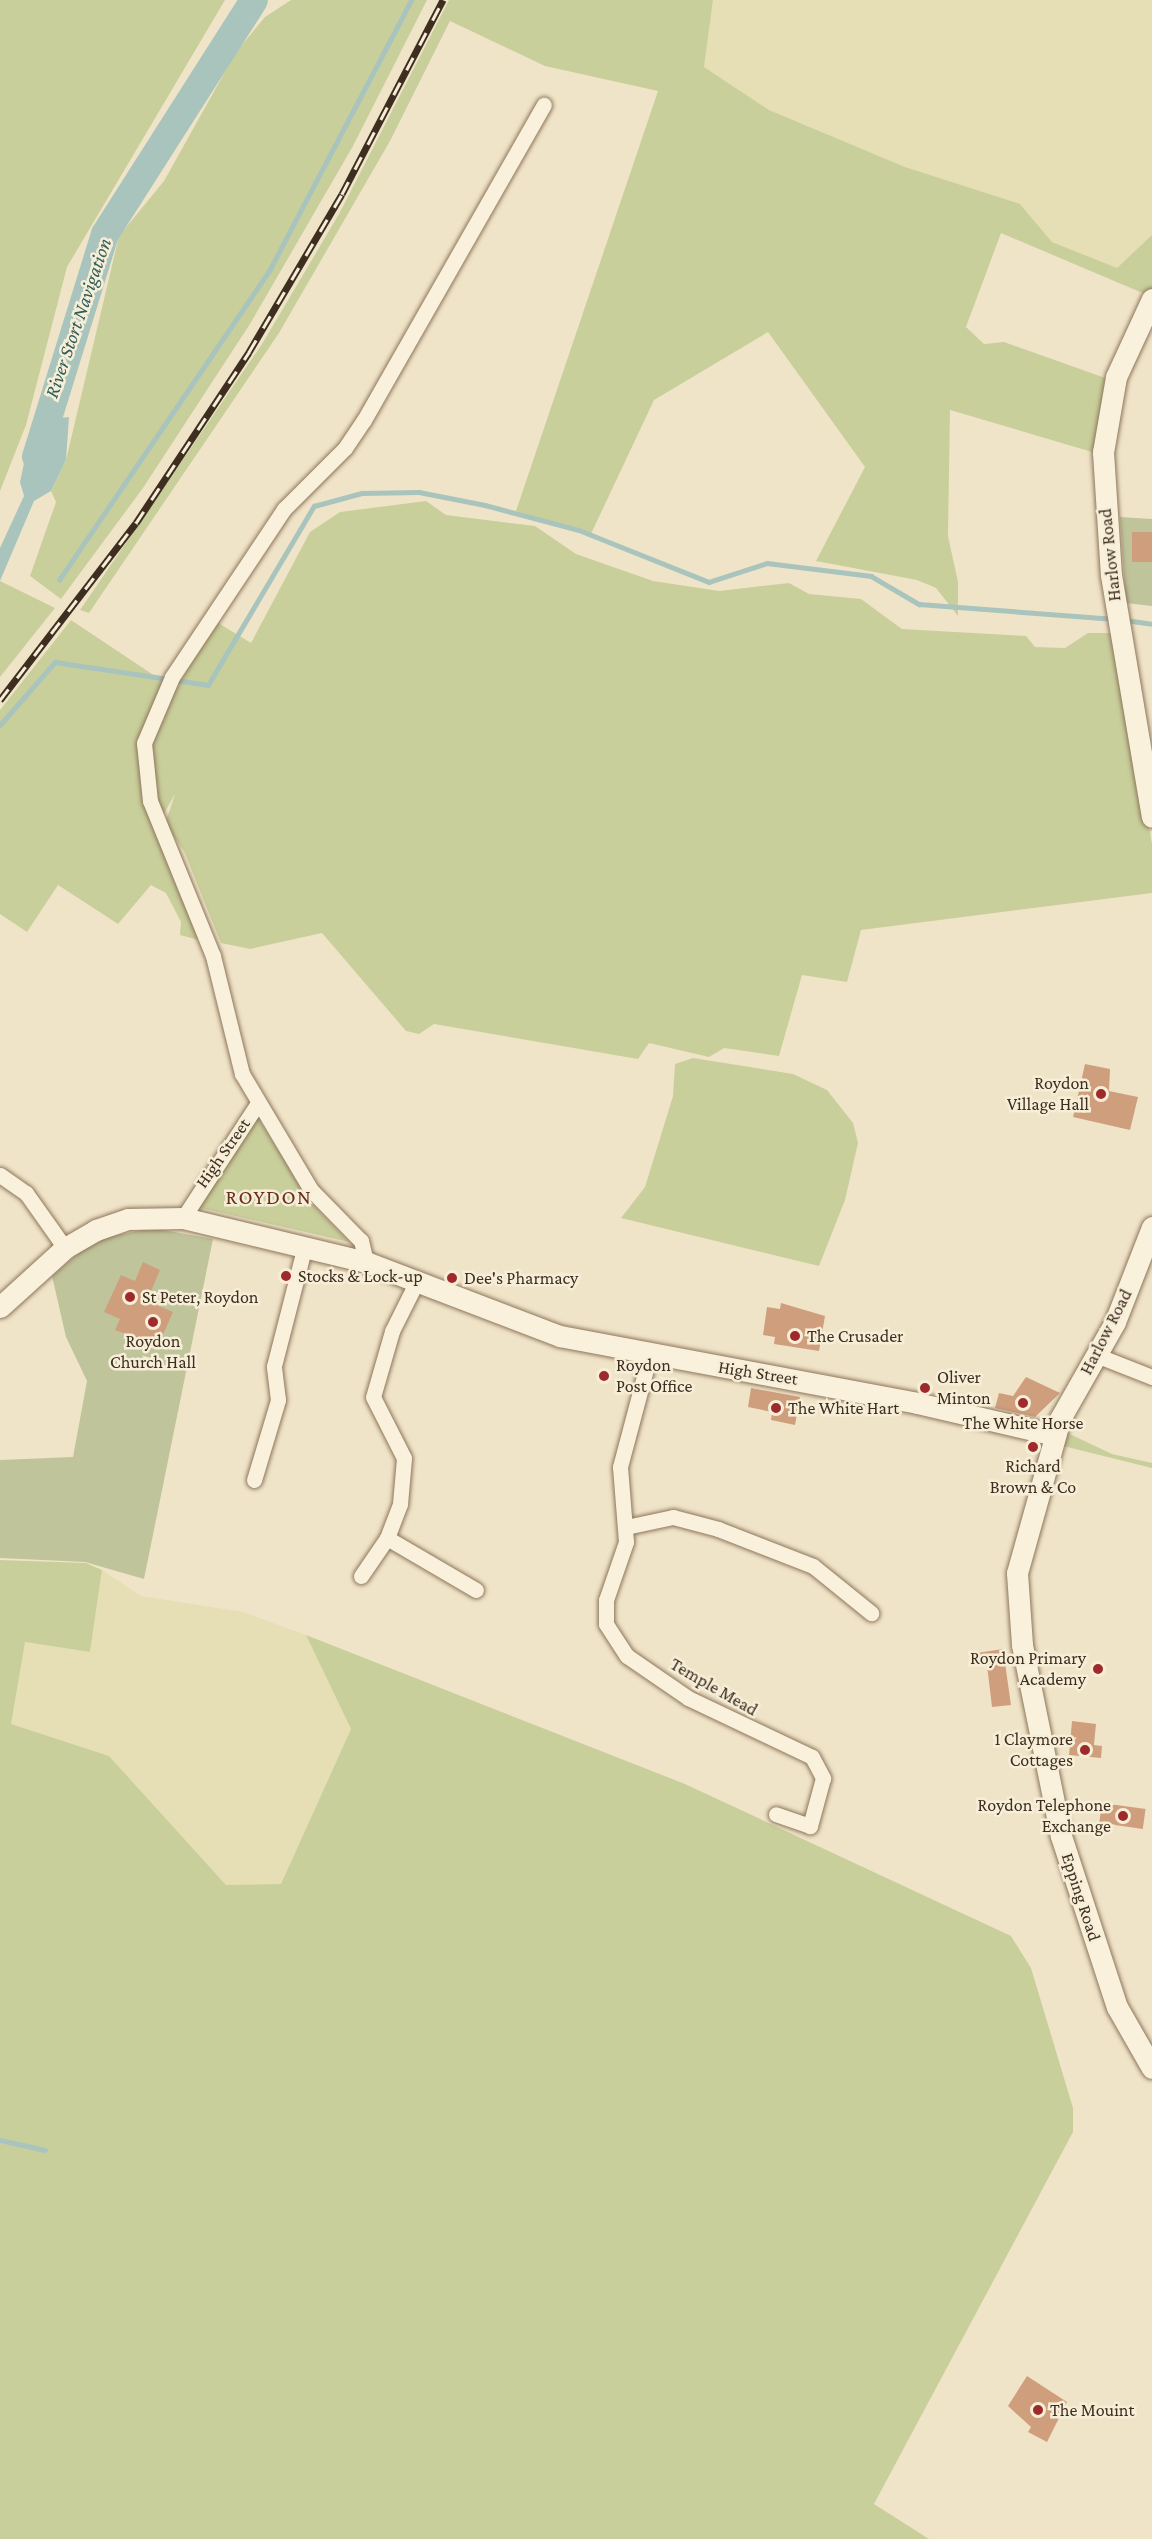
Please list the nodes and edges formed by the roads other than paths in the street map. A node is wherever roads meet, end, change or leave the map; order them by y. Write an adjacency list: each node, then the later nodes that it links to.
1 (544, 105): 5 (street)
2 (1152, 299): 3 (main road, Harlow Road)
3 (1145, 749): 4 (main road, Harlow Road)
4 (1152, 816)
5 (258, 1102): 7 (street, High Street); 11 (street, High Street)
6 (0, 1175): 10 (street)
7 (183, 1218): 9 (main road, High Street); 10 (main road, High Street)
8 (1152, 1227): 15 (main road, Harlow Road)
9 (305, 1245): 11 (main road, High Street); 18 (street)
10 (65, 1248): 13 (main road, High Street)
11 (366, 1262): 12 (main road, High Street)
12 (417, 1281): 14 (main road, High Street); 20 (street)
13 (0, 1306)
14 (650, 1354): 17 (main road, High Street); 19 (street, Temple Mead)
15 (1096, 1355): 16 (street); 17 (main road, Harlow Road)
16 (1152, 1377)
17 (1054, 1435): 25 (main road, Epping Road)
18 (254, 1480)
19 (626, 1527): 23 (street); 24 (street, Temple Mead)
20 (387, 1538): 21 (street); 22 (street)
21 (361, 1576)
22 (476, 1590)
23 (871, 1613)
24 (776, 1814)
25 (1152, 2068)

